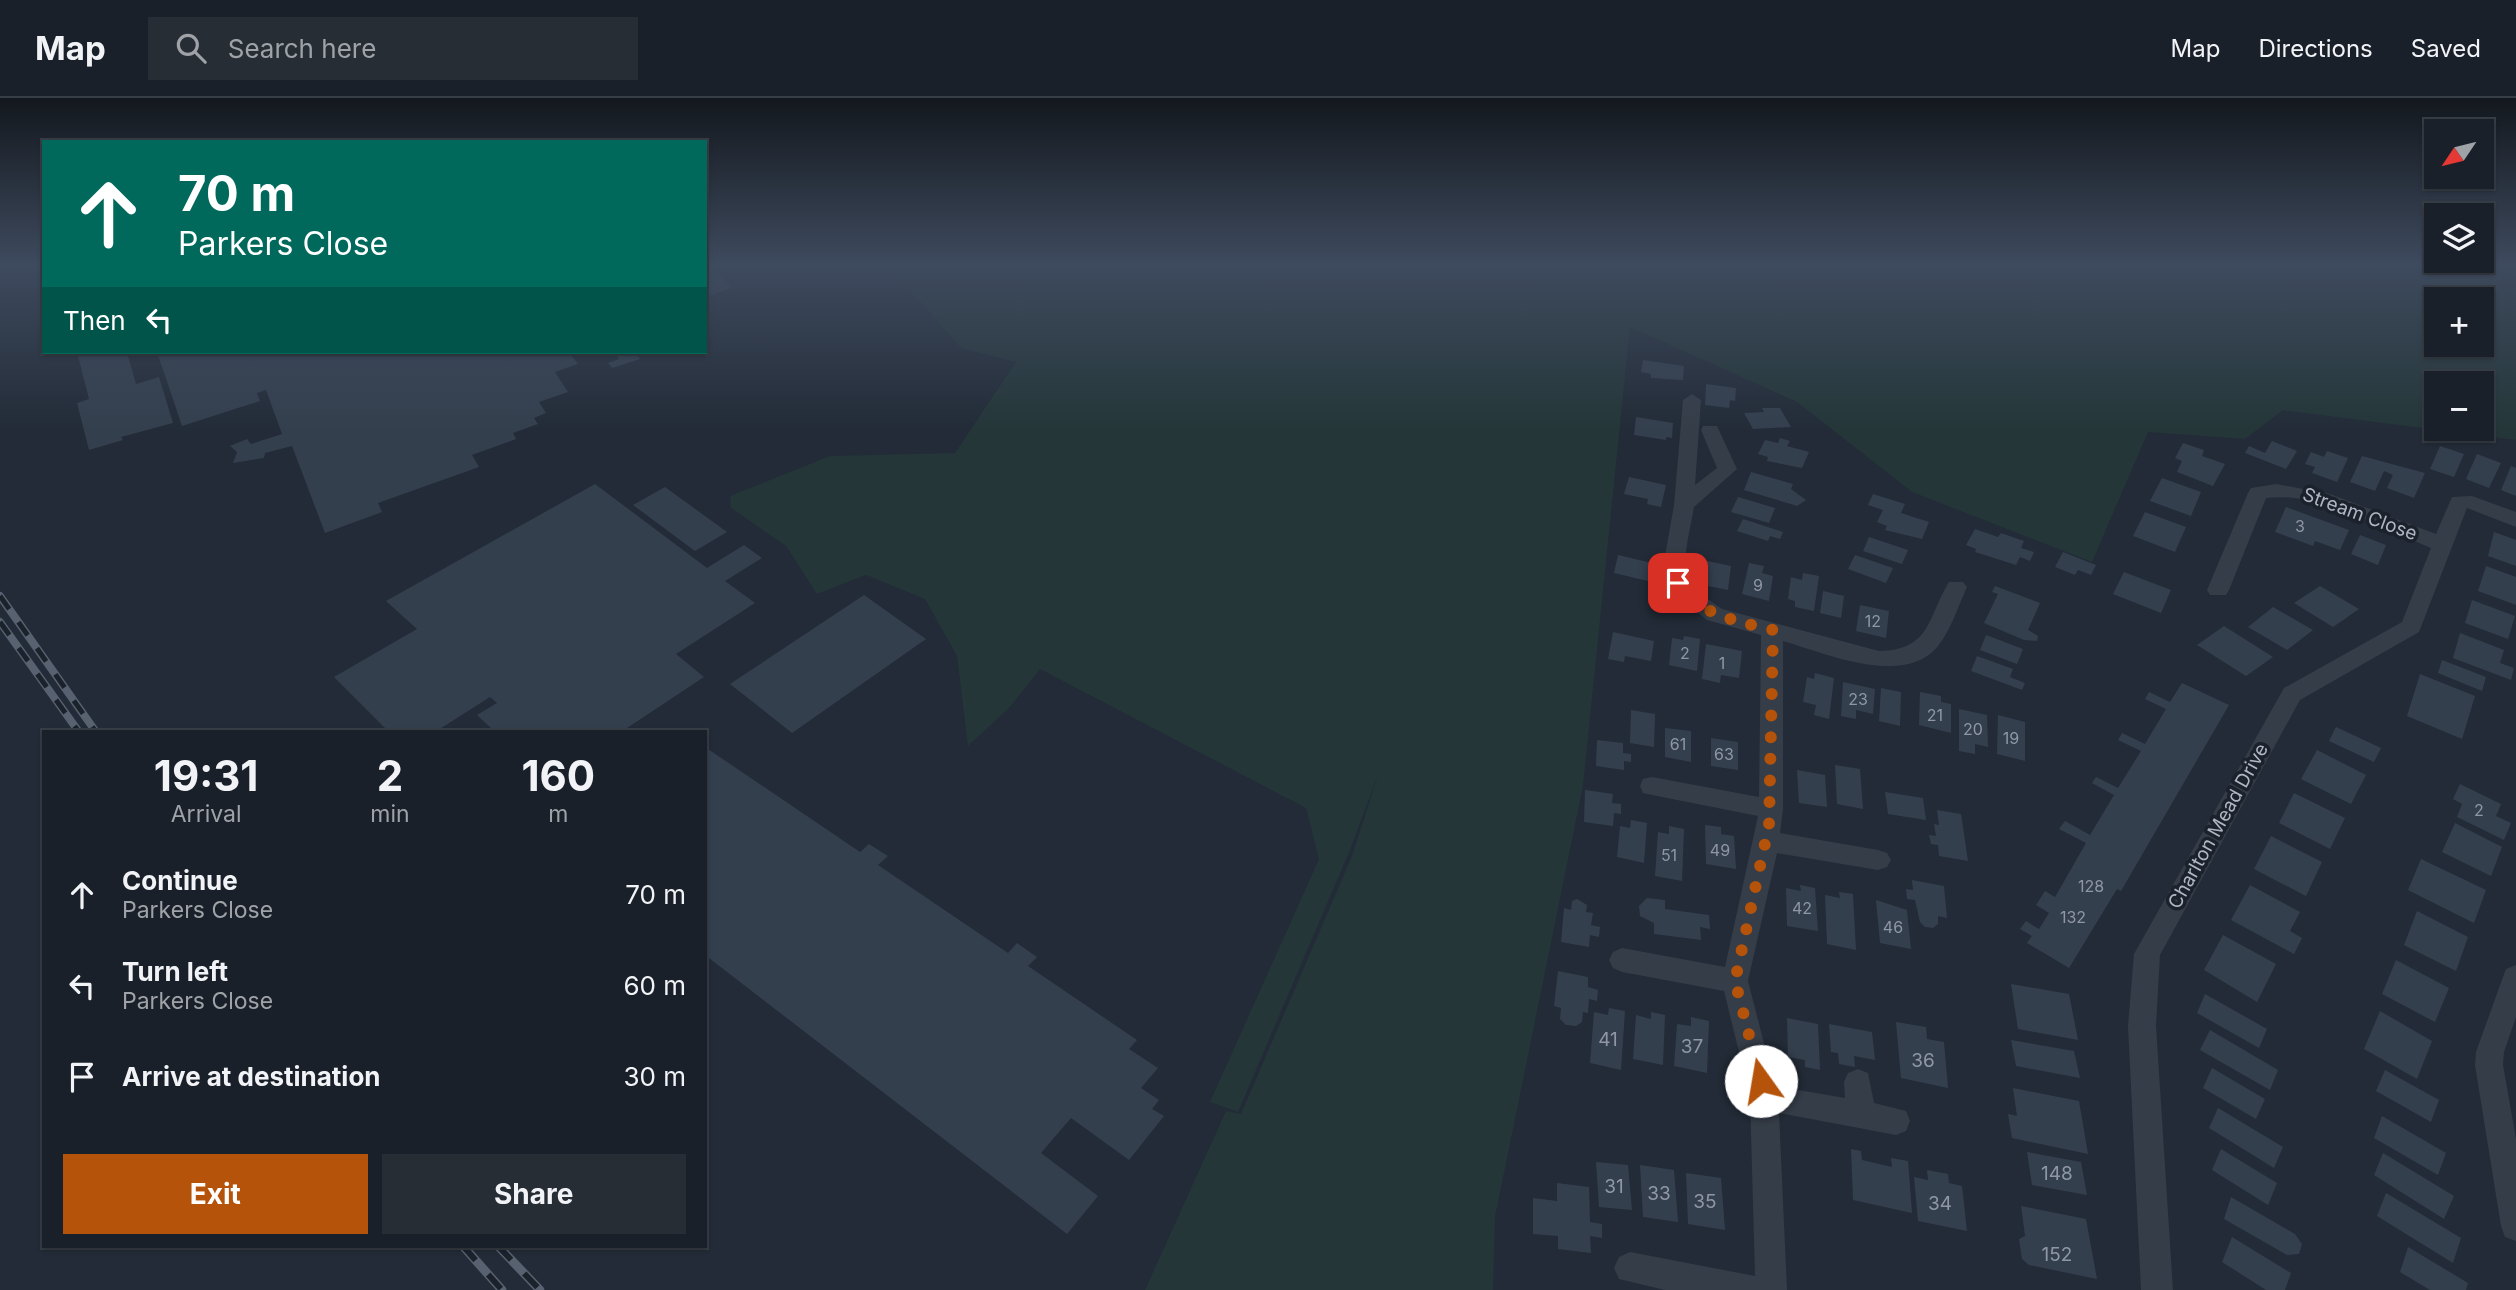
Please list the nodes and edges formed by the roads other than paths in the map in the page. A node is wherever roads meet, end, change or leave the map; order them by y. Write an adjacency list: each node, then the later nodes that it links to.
1 (1692, 400): 3 (street)
2 (1710, 430): 3 (street)
3 (1684, 505): 8 (street)
4 (2516, 520): 5 (street, Charlton Mead Drive)
5 (2441, 544): 7 (street, Stream Close); 25 (street, Charlton Mead Drive)
6 (1956, 587): 8 (street)
7 (2218, 590)
8 (1773, 630): 10 (street)
9 (1652, 786): 10 (street)
10 (1771, 809): 11 (street)
11 (1767, 841): 12 (street); 15 (street)
12 (1878, 860)
13 (1639, 958): 15 (street)
14 (2516, 978): 20 (street)
15 (1735, 981): 17 (street)
16 (1858, 1082): 18 (street)
17 (1764, 1097): 18 (street); 24 (street)
18 (1860, 1115): 19 (street)
19 (1896, 1121)
20 (2516, 1226)
21 (1630, 1268): 22 (street)
22 (1668, 1282): 23 (street)
23 (1751, 1290)
24 (1771, 1290)
25 (2157, 1290)

